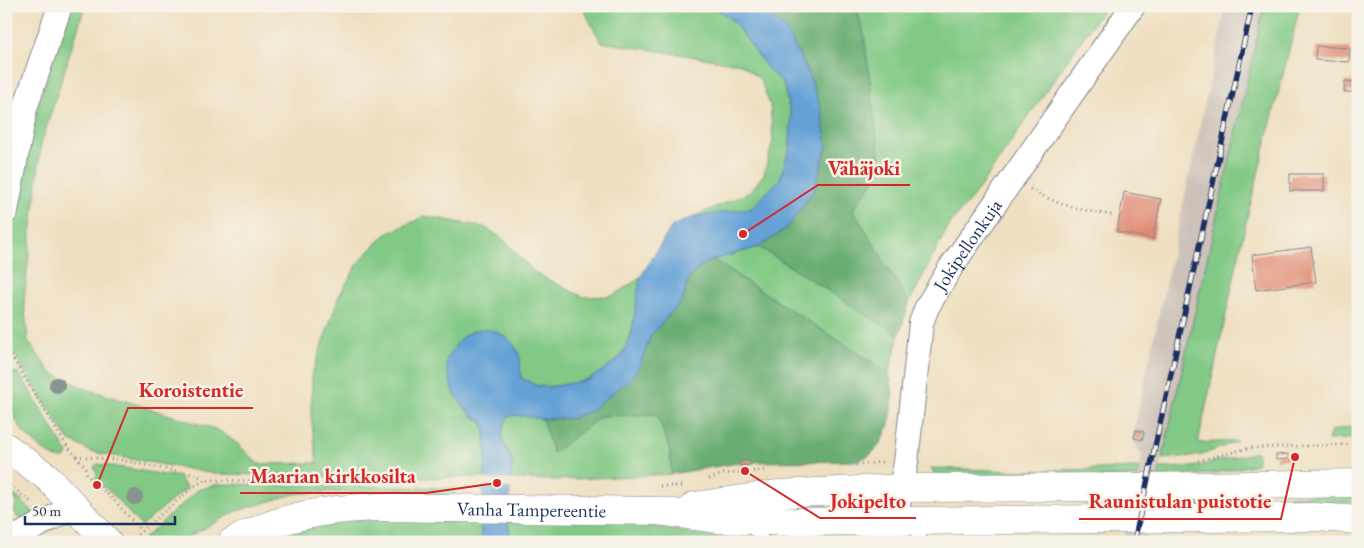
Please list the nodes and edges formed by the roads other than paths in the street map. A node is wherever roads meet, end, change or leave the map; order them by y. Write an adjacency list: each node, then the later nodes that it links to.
1 (60, 6): 3 (street)
2 (1133, 6): 7 (street, Jokipellonkuja)
3 (14, 121): 4 (street)
4 (6, 211)
5 (6, 447): 9 (main road)
6 (1358, 483): 7 (main road, Vanha Tampereentie)
7 (902, 488): 8 (main road, Vanha Tampereentie); 14 (street, Jokipellonkuja)
8 (778, 494): 10 (main road, Vanha Tampereentie); 15 (lane)
9 (74, 506): 16 (street); 17 (main road)
10 (658, 511): 11 (main road, Vanha Tampereentie); 18 (main road, Vanha Tampereentie)
11 (739, 520): 15 (main road, Vanha Tampereentie); 19 (lane)
12 (934, 520): 13 (main road, Vanha Tampereentie); 14 (main road, Vanha Tampereentie); 20 (lane)
13 (1358, 520)
14 (889, 531): 15 (main road, Vanha Tampereentie)
15 (796, 532)
16 (11, 533)
17 (108, 542)
18 (232, 542)
19 (765, 542)
20 (913, 542)

